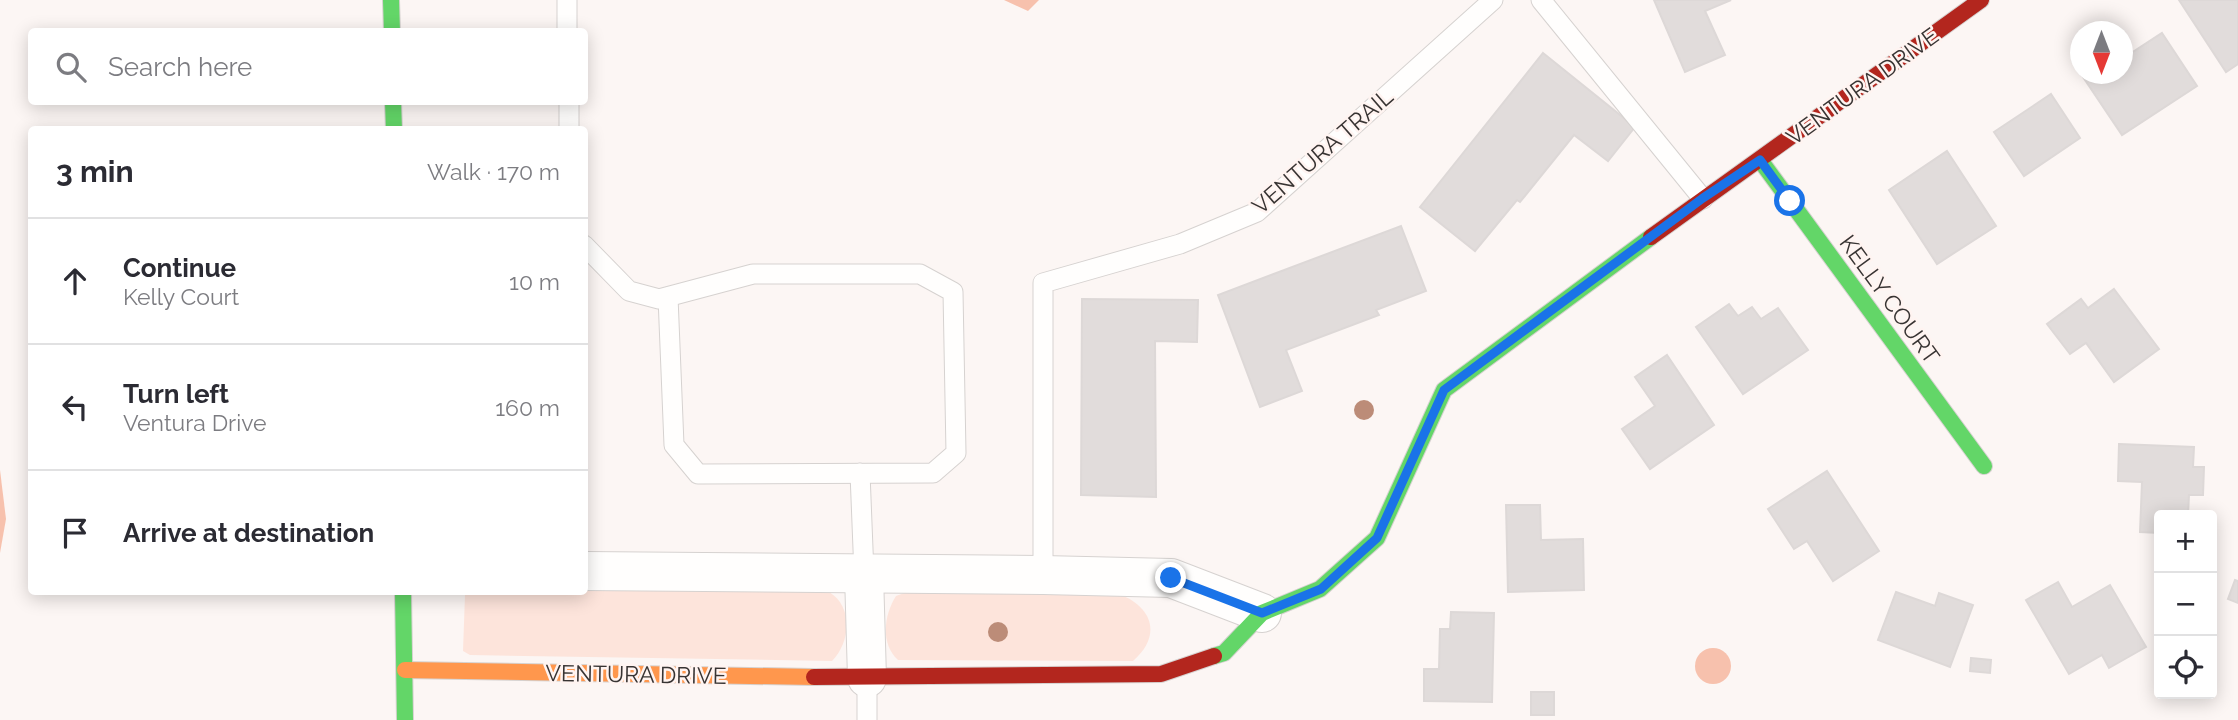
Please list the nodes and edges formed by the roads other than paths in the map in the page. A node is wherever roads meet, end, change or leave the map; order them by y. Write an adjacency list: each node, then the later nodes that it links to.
1 (391, 0): 6 (main road)
2 (567, 0): 7 (lane)
3 (1493, 0): 20 (lane, VENTURA TRAIL)
4 (1541, 0): 13 (lane)
5 (1981, 0): 12 (main road, VENTURA DRIVE)
6 (392, 28)
7 (567, 28)
8 (393, 105): 10 (main road)
9 (569, 105): 11 (lane)
10 (394, 126)
11 (569, 126)
12 (1760, 160): 13 (main road, VENTURA DRIVE); 16 (main road, KELLY COURT)
13 (1703, 198): 22 (main road, VENTURA DRIVE)
14 (588, 249): 15 (lane)
15 (668, 297): 17 (lane); 17 (lane)
16 (1984, 466)
17 (860, 473): 19 (lane)
18 (588, 571): 19 (street)
19 (864, 574): 20 (street); 24 (street)
20 (1043, 575): 22 (street)
21 (403, 595): 23 (main road)
22 (1262, 613): 24 (main road, VENTURA DRIVE)
23 (405, 670): 24 (main road, VENTURA DRIVE); 25 (main road)
24 (867, 678): 26 (lane)
25 (405, 720)
26 (867, 720)

